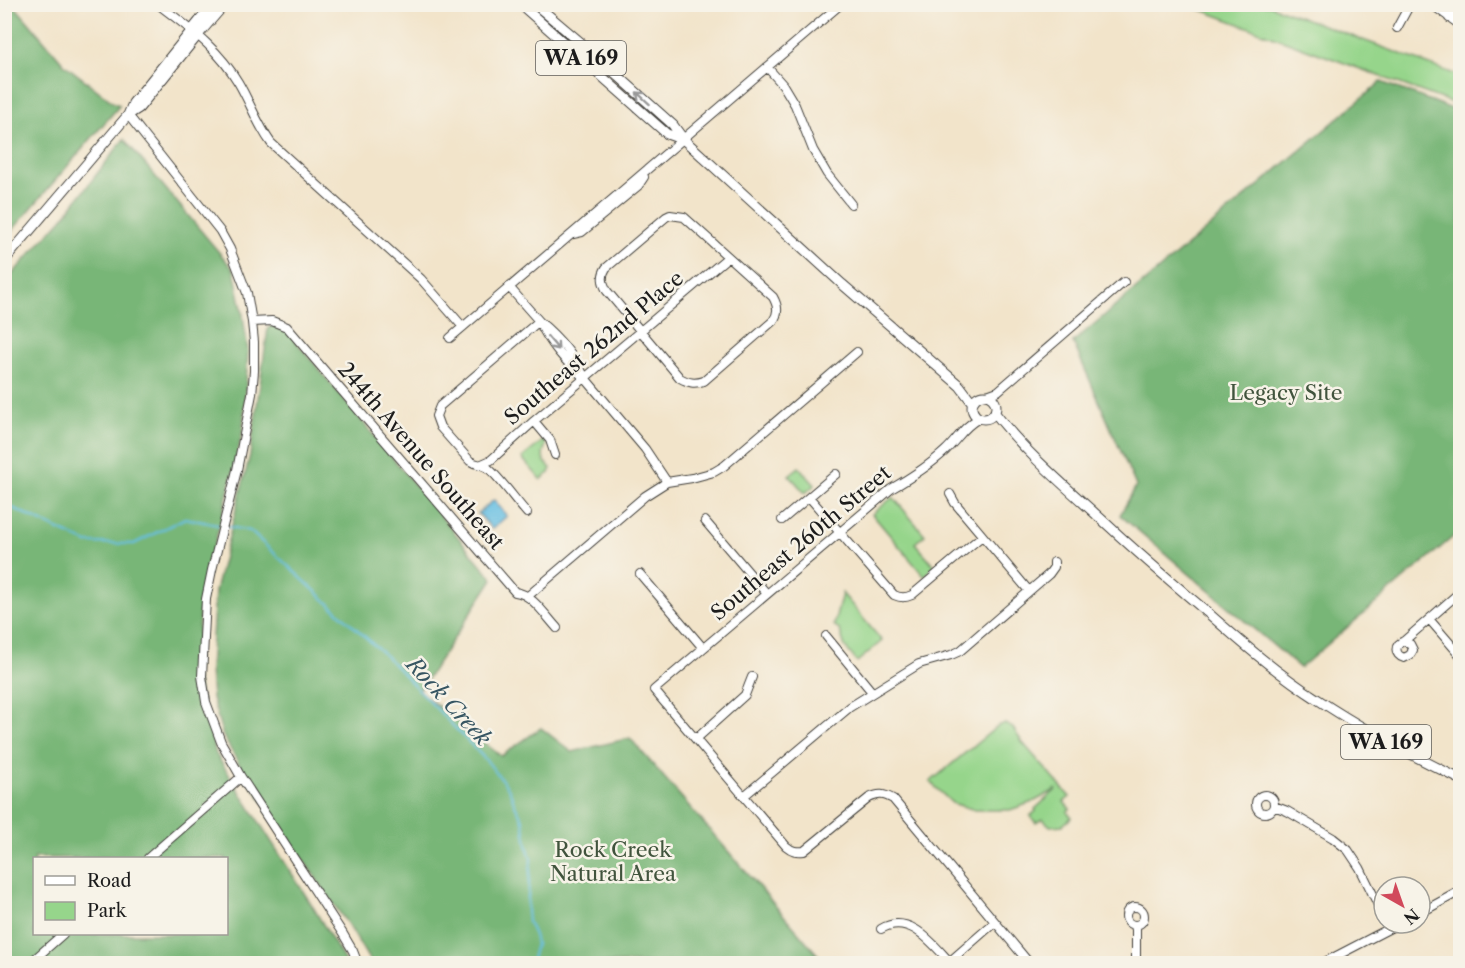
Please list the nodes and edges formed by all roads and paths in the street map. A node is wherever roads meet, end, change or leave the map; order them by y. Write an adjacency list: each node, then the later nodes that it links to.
1 (158, 4): 13 (street)
2 (213, 4): 13 (main road)
3 (225, 4): 13 (main road)
4 (520, 4): 9 (main road, WA 169)
5 (1410, 4): 12 (street)
6 (1431, 4): 10 (street)
7 (839, 5): 14 (street)
8 (1461, 5): 10 (street)
9 (532, 9): 16 (main road, WA 169, one-way to 9); 16 (main road, WA 169)
10 (1449, 18): 11 (street)
11 (1461, 25)
12 (1397, 28)
13 (195, 32): 15 (main road); 24 (street)
14 (767, 67): 16 (street); 17 (street)
15 (128, 115): 19 (main road); 23 (street)
16 (684, 140): 21 (street); 29 (main road, WA 169)
17 (851, 204)
18 (728, 257): 25 (street, Southeast 262nd Place); 25 (street); 25 (street)
19 (4, 261)
20 (1124, 282): 29 (street)
21 (509, 287): 22 (street); 24 (street)
22 (539, 321): 28 (street); 34 (street)
23 (252, 322): 49 (street, 244th Avenue Southeast); 59 (street)
24 (463, 327): 26 (street)
25 (641, 331): 28 (street, Southeast 262nd Place)
26 (450, 338)
27 (857, 352): 36 (street)
28 (585, 378): 32 (street, Southeast 262nd Place); 36 (street)
29 (986, 397): 30 (main road, WA 169); 31 (main road)
30 (992, 415): 31 (main road); 60 (main road, WA 169)
31 (973, 418): 42 (street, Southeast 260th Street)
32 (534, 421): 33 (street); 34 (street, Southeast 262nd Place)
33 (555, 455)
34 (482, 464): 39 (street)
35 (836, 474): 38 (street)
36 (667, 482): 49 (street)
37 (950, 494): 43 (street)
38 (809, 496): 40 (street); 42 (street)
39 (527, 513)
40 (782, 520)
41 (705, 521): 48 (street)
42 (840, 532): 43 (street); 48 (street, Southeast 260th Street)
43 (982, 536): 46 (street)
44 (1054, 562): 46 (street)
45 (640, 574): 54 (street)
46 (1029, 591): 57 (street)
47 (1461, 592): 50 (street)
48 (767, 594): 54 (street, Southeast 260th Street)
49 (528, 596): 51 (street, 244th Avenue Southeast)
50 (1429, 619): 53 (street); 55 (street)
51 (556, 628)
52 (826, 636): 57 (street)
53 (1404, 641)
54 (703, 648): 58 (street, Southeast 260th Street)
55 (1461, 655)
56 (752, 678): 58 (street)
57 (872, 692): 61 (street)
58 (696, 739): 61 (street)
59 (240, 777): 63 (street); 74 (street)
60 (1461, 779)
61 (744, 796): 67 (street)
62 (1274, 806): 65 (street)
63 (149, 857)
64 (1461, 891): 66 (street)
65 (1372, 892)
66 (1432, 907)
67 (995, 922): 72 (street); 75 (street)
68 (1136, 925): 76 (street)
69 (881, 929): 72 (street)
70 (61, 935): 73 (street)
71 (1372, 935): 77 (street)
72 (948, 962)
73 (29, 963)
74 (358, 963)
75 (1030, 963)
76 (1136, 963)
77 (1320, 963)

